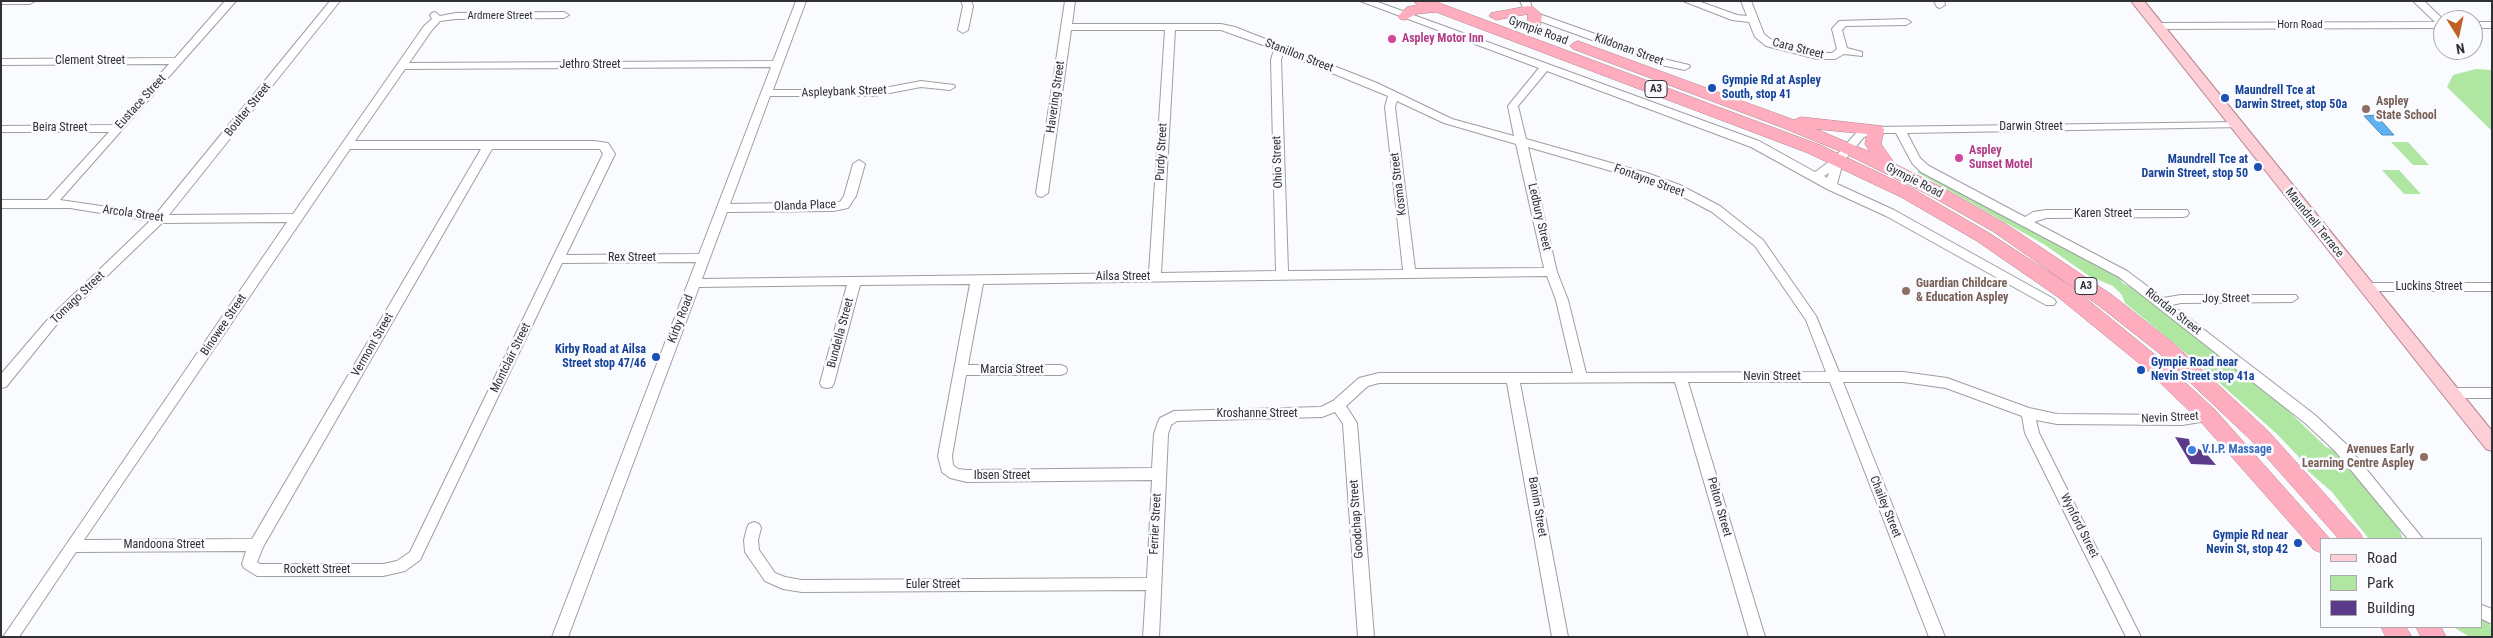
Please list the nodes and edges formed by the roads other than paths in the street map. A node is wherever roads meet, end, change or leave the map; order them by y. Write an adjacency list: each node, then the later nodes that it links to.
1 (1, 1): 2 (street)
2 (30, 1)
3 (231, 1): 32 (street, Eustace Street)
4 (335, 1): 60 (street, Boulter Street)
5 (801, 1): 34 (street, Kirby Road)
6 (966, 1): 28 (street)
7 (1070, 1): 26 (street, Havering Street)
8 (1365, 1): 19 (street)
9 (1420, 1): 15 (highway, Gympie Road / A3)
10 (1457, 1): 20 (highway, Gympie Road / A3)
11 (1688, 1): 22 (street)
12 (1746, 1): 22 (street, Cara Street)
13 (2137, 1): 25 (main road, Maundrell Terrace)
14 (2418, 1): 18 (street)
15 (1436, 7): 19 (highway); 50 (highway, Gympie Road / A3)
16 (1531, 14): 20 (highway, Gympie Road / A3); 37 (street, Kildonan Street); 41 (highway, Gympie Road / A3)
17 (564, 15): 21 (street, Ardmere Street)
18 (2433, 15)
19 (1405, 16): 36 (street)
20 (1496, 16)
21 (436, 17): 35 (street, Binowee Street)
22 (1753, 19): 30 (street, Cara Street)
23 (1906, 22): 30 (street, Cara Street)
24 (2433, 24): 25 (street, Horn Road)
25 (2157, 26): 42 (main road, Maundrell Terrace)
26 (1066, 27): 27 (street, Stanillon Street); 55 (street, Havering Street)
27 (1170, 27): 29 (street, Stanillon Street); 67 (street, Purdy Street)
28 (963, 30)
29 (1279, 49): 40 (street, Stanillon Street); 68 (street, Ohio Street)
30 (1842, 50): 31 (street, Cara Street)
31 (1858, 54)
32 (179, 61): 33 (street, Clement Street); 43 (street, Eustace Street)
33 (1, 62)
34 (777, 64): 35 (street, Jethro Street); 39 (street, Kirby Road)
35 (402, 66): 48 (street, Binowee Street)
36 (1545, 66): 47 (street, Ledbury Street); 53 (street)
37 (1685, 67)
38 (950, 87): 39 (street, Aspleybank Street)
39 (766, 93): 58 (street, Kirby Road)
40 (1394, 94): 47 (street, Stanillon Street); 66 (street, Kosma Street)
41 (1787, 123): 46 (highway); 50 (highway, Gympie Road / A3)
42 (2237, 125): 45 (street, Darwin Street); 73 (main road, Maundrell Terrace)
43 (118, 128): 44 (street, Beira Street); 57 (street, Eustace Street)
44 (1, 129)
45 (1899, 129): 46 (street, Darwin Street); 62 (street, Riordan Street)
46 (1876, 130): 50 (street, Darwin Street); 52 (highway)
47 (1522, 143): 65 (street, Ledbury Street); 81 (street, Fontayne Street)
48 (347, 145): 49 (street, Montclair Street); 61 (street, Binowee Street)
49 (489, 145): 64 (street, Montclair Street); 99 (street, Vermont Street)
50 (1843, 154): 52 (highway, Gympie Road / A3); 53 (street); 54 (street); 90 (highway, Gympie Road / A3)
51 (859, 164): 58 (street, Olanda Place)
52 (1888, 167): 93 (highway, Gympie Road / A3)
53 (1815, 177): 54 (street)
54 (1831, 186): 75 (street)
55 (1042, 193)
56 (1, 204): 57 (street, Arcola Street)
57 (50, 204): 60 (street, Arcola Street)
58 (723, 208): 63 (street, Kirby Road)
59 (2183, 213): 62 (street, Karen Street)
60 (160, 218): 61 (street, Arcola Street); 83 (street, Tomago Street)
61 (296, 218): 100 (street, Binowee Street)
62 (2025, 222): 76 (street, Riordan Street)
63 (704, 258): 64 (street, Rex Street); 71 (street, Kirby Road)
64 (559, 259): 101 (street, Montclair Street)
65 (1551, 272): 66 (street, Ailsa Street); 79 (street, Ledbury Street)
66 (1410, 275): 68 (street, Ailsa Street)
67 (1155, 277): 68 (street, Ailsa Street); 69 (street, Ailsa Street)
68 (1282, 277)
69 (977, 281): 70 (street, Ailsa Street); 77 (street, Ibsen Street)
70 (854, 282): 71 (street, Ailsa Street); 84 (street, Bundella Street)
71 (694, 283): 104 (street, Kirby Road)
72 (2492, 287): 73 (street, Luckins Street)
73 (2367, 288): 86 (main road, Maundrell Terrace)
74 (2292, 298): 76 (street, Joy Street)
75 (2050, 302)
76 (2161, 303): 97 (street, Riordan Street)
77 (962, 370): 78 (street, Marcia Street); 92 (street, Ibsen Street)
78 (1061, 370)
79 (1581, 377): 80 (street, Nevin Street); 82 (street, Nevin Street)
80 (1680, 377): 81 (street, Nevin Street); 108 (street, Pelton Street)
81 (1834, 377): 88 (street, Nevin Street); 109 (street, Chailey Street)
82 (1513, 378): 87 (street, Nevin Street); 107 (street, Banim Street)
83 (1, 383)
84 (827, 383)
85 (2492, 392): 86 (street)
86 (2451, 393): 91 (main road, Maundrell Terrace)
87 (1338, 405): 89 (street, Kroshanne Street); 106 (street, Goodchap Street)
88 (2028, 413): 90 (street, Nevin Street); 110 (street, Wynford Street)
89 (1174, 416): 92 (street, Ferrier Street)
90 (2208, 416): 94 (highway, Gympie Road / A3)
91 (2492, 444)
92 (1158, 474): 102 (street, Ferrier Street)
93 (2300, 480): 94 (highway); 96 (highway, Gympie Road / A3)
94 (2271, 485): 98 (highway, Gympie Road / A3)
95 (754, 528): 102 (street, Euler Street)
96 (2351, 538)
97 (2415, 538)
98 (2320, 542)
99 (256, 545): 100 (street, Mandoona Street); 101 (street, Rockett Street)
100 (73, 546): 103 (street, Binowee Street)
101 (406, 564)
102 (1154, 584): 105 (street, Ferrier Street)
103 (10, 637)
104 (560, 637)
105 (1151, 637)
106 (1366, 637)
107 (1560, 637)
108 (1756, 637)
109 (1937, 637)
110 (2134, 637)

